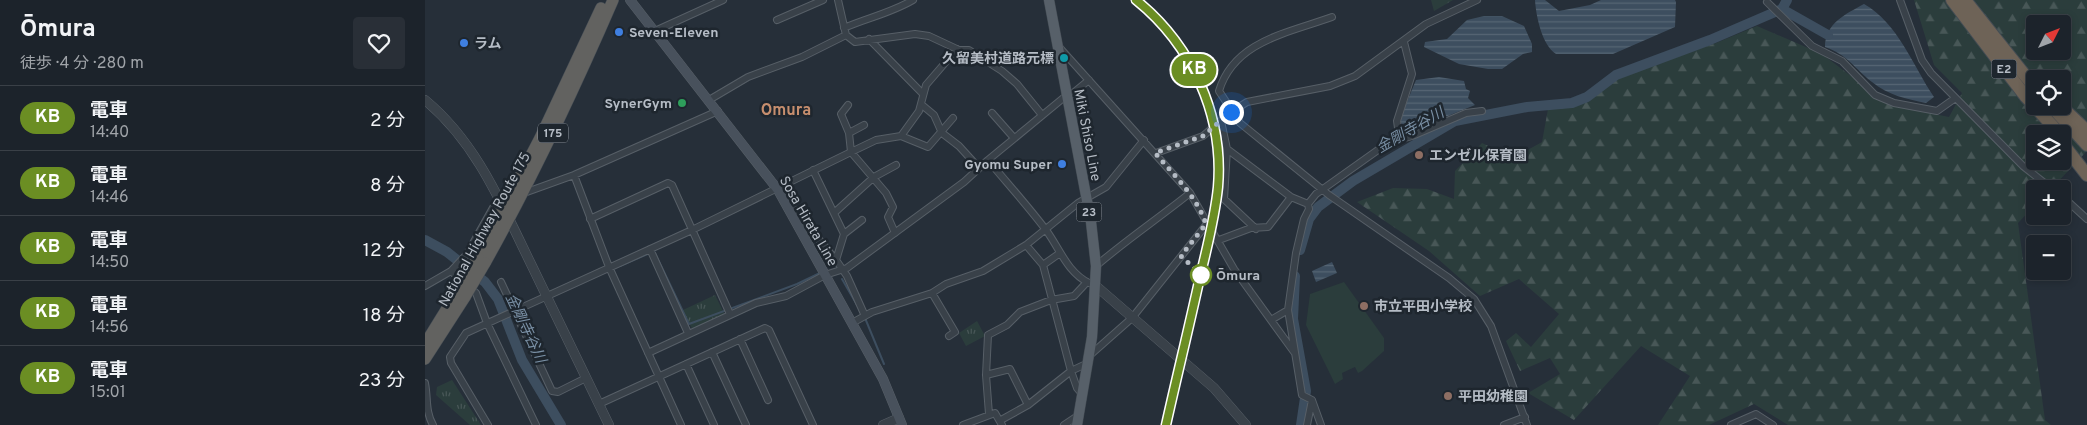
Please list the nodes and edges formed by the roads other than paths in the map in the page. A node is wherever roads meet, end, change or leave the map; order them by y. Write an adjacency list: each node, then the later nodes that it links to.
1 (605, 0): 76 (highway, National Highway Route 175 / 175)
2 (613, 0): 68 (highway, National Highway Route 175 / 175)
3 (723, 0): 17 (street)
4 (823, 0): 15 (street)
5 (838, 0): 18 (street)
6 (913, 0): 18 (street)
7 (1049, 0): 21 (main road, Miki Shiso Line / 23)
8 (1477, 0): 20 (street)
9 (1900, 0): 29 (street)
10 (1952, 0): 26 (highway, E2)
11 (1965, 0): 16 (highway, E2)
12 (633, 1): 17 (main road, Sosa Hirata Line)
13 (1767, 2): 29 (street)
14 (1332, 17): 35 (street)
15 (777, 20)
16 (1983, 24): 23 (highway); 25 (highway, E2)
17 (655, 31): 31 (main road, Sosa Hirata Line)
18 (845, 32): 19 (street); 31 (street)
19 (869, 39): 22 (street); 27 (street)
20 (1404, 42): 35 (street); 47 (street)
21 (1059, 47): 24 (street); 28 (main road, Miki Shiso Line / 23)
22 (957, 49): 27 (street); 38 (street)
23 (2026, 71)
24 (1089, 80): 28 (street); 50 (street)
25 (2026, 85)
26 (2026, 86)
27 (922, 93): 33 (street)
28 (1067, 96): 38 (street); 71 (main road, Miki Shiso Line / 23)
29 (1954, 99): 65 (street)
30 (425, 100): 70 (street)
31 (709, 100): 34 (main road, Sosa Hirata Line)
32 (848, 105): 45 (street)
33 (923, 105): 46 (street); 48 (street)
34 (718, 111): 62 (street); 66 (main road, Sosa Hirata Line)
35 (1231, 112): 42 (street); 67 (street)
36 (1482, 112): 47 (street)
37 (992, 113): 49 (street)
38 (1042, 115): 49 (street)
39 (2059, 115): 52 (highway)
40 (2070, 115): 44 (highway)
41 (953, 118): 46 (street)
42 (1221, 120): 53 (street); 55 (street)
43 (864, 125): 45 (street)
44 (2087, 131)
45 (849, 133): 54 (street)
46 (942, 133): 48 (street); 60 (street)
47 (1399, 135): 67 (street)
48 (901, 136): 54 (street)
49 (1014, 138): 57 (street)
50 (1144, 140): 55 (street); 71 (street)
51 (2071, 145): 58 (highway, E2)
52 (2087, 145)
53 (1227, 148): 72 (street); 81 (street)
54 (851, 152): 61 (street); 64 (street)
55 (1155, 153): 69 (street)
56 (2071, 155): 63 (highway)
57 (988, 160): 60 (street); 83 (street)
58 (2087, 162)
59 (896, 164): 64 (street)
60 (979, 168): 84 (street)
61 (813, 170): 66 (street); 75 (street)
62 (574, 175): 68 (street); 78 (street)
63 (2087, 176)
64 (874, 177): 75 (street); 84 (street)
65 (2041, 180)
66 (778, 190): 82 (street); 90 (street); 96 (main road, Sosa Hirata Line)
67 (1323, 191): 73 (street); 133 (street)
68 (524, 193): 76 (highway, National Highway Route 175 / 175)
69 (1189, 193): 80 (street); 92 (street)
70 (499, 196): 76 (street); 95 (street)
71 (1086, 198): 83 (street); 92 (main road, Miki Shiso Line / 23)
72 (1291, 198): 73 (street); 81 (street)
73 (1308, 204): 104 (street)
74 (2071, 204): 77 (street)
75 (834, 213): 85 (street)
76 (507, 214): 100 (highway, National Highway Route 175 / 175, bridge); 102 (street)
77 (2087, 218)
78 (589, 219): 82 (street); 93 (street)
79 (862, 220): 85 (street)
80 (1206, 224): 86 (street); 108 (street)
81 (1256, 229): 86 (street)
82 (692, 230): 88 (street); 106 (street)
83 (1046, 230): 87 (street); 89 (street)
84 (895, 233): 94 (street)
85 (845, 234): 90 (street)
86 (1219, 240): 109 (street)
87 (1027, 245): 91 (street); 101 (street)
88 (650, 249): 93 (street); 112 (street)
89 (1060, 254): 91 (street); 98 (street)
90 (836, 260): 94 (street)
91 (1043, 264): 103 (street)
92 (1096, 266): 98 (main road, Miki Shiso Line / 23)
93 (609, 267): 102 (street); 117 (street)
94 (842, 269): 96 (street); 107 (street)
95 (451, 271): 99 (street); 110 (street)
96 (825, 275): 106 (street); 111 (main road, Sosa Hirata Line)
97 (501, 282): 105 (street)
98 (1092, 284): 103 (street); 108 (street); 120 (main road, Miki Shiso Line / 23)
99 (425, 286)
100 (462, 293): 115 (highway, National Highway Route 175 / 175); 119 (highway, National Highway Route 175 / 175)
101 (932, 293): 107 (street); 113 (street)
102 (546, 295): 105 (street); 125 (street)
103 (1051, 300): 122 (street); 123 (street)
104 (1288, 310): 109 (street); 118 (street)
105 (513, 311): 110 (street); 125 (street)
106 (730, 314): 112 (street)
107 (865, 316): 111 (street)
108 (1132, 318): 120 (street); 148 (street)
109 (1271, 320): 118 (street)
110 (487, 323): 137 (street); 139 (street)
111 (852, 323): 135 (main road, Sosa Hirata Line)
112 (688, 333): 117 (street)
113 (949, 336)
114 (740, 339): 116 (street); 128 (street); 144 (street)
115 (425, 344)
116 (712, 352): 121 (street); 143 (street)
117 (648, 353): 124 (street)
118 (1295, 353): 129 (street)
119 (425, 359)
120 (1089, 360): 122 (street); 127 (main road, Miki Shiso Line / 23)
121 (685, 364): 124 (street); 142 (street)
122 (1071, 371): 127 (street); 131 (street)
123 (986, 375): 131 (street); 132 (street)
124 (659, 376): 130 (street); 141 (street)
125 (586, 378): 130 (street)
126 (425, 383): 138 (street)
127 (1083, 394): 134 (main road, Miki Shiso Line / 23)
128 (768, 400)
129 (1312, 400): 149 (street); 150 (street)
130 (599, 404): 140 (street)
131 (1028, 405): 136 (street)
132 (989, 414): 136 (street); 146 (street)
133 (1525, 417): 151 (street); 152 (street)
134 (1078, 420): 147 (street)
135 (901, 421): 145 (street)
136 (1001, 422)
137 (534, 424)
138 (433, 425)
139 (488, 425)
140 (609, 425)
141 (681, 425)
142 (713, 425)
143 (747, 425)
144 (813, 425)
145 (883, 425)
146 (963, 425)
147 (1064, 425)
148 (1246, 425)
149 (1307, 425)
150 (1321, 425)
151 (1504, 425)
152 (1527, 425)
153 (1731, 425): 154 (street)
154 (1773, 425)

